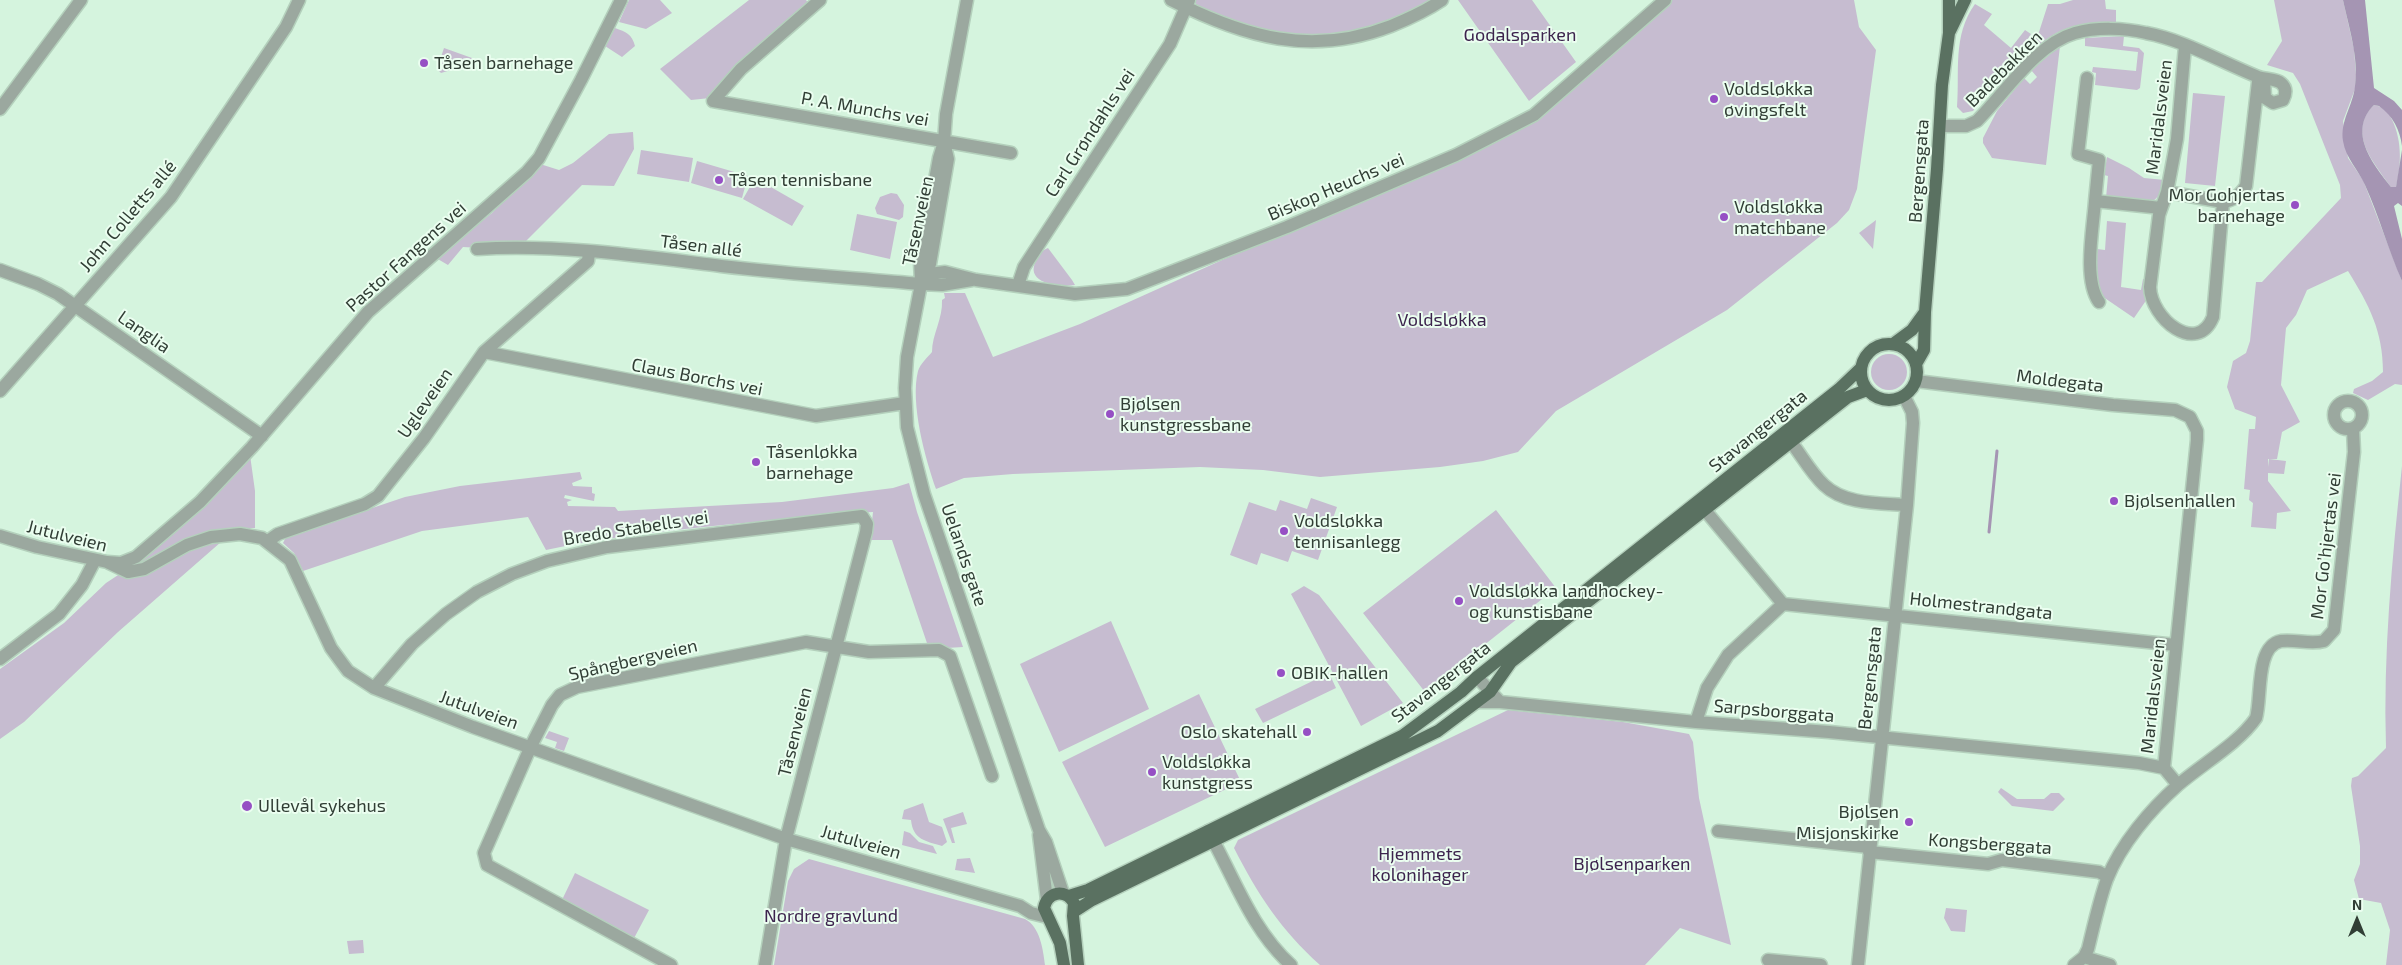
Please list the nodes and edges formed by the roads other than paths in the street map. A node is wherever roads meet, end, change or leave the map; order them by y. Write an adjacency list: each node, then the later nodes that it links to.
1 (82, 0): 15 (street)
2 (299, 0): 29 (street, John Colletts allé)
3 (621, 0): 42 (street, Pastor Fangens vei)
4 (820, 0): 17 (street, P. A. Munchs vei)
5 (968, 0): 17 (street, Tåsenveien)
6 (1171, 0): 11 (street)
7 (1442, 0): 11 (street)
8 (1665, 0): 27 (street, Biskop Heuchs vei)
9 (1949, 0): 12 (main road, Bergensgata)
10 (1965, 0): 12 (main road, Bergensgata)
11 (1188, 4): 27 (street, Carl Grøndahls vei)
12 (1949, 33): 16 (main road, Bergensgata)
13 (2185, 46): 16 (street, Badebakken); 19 (street, Maridalsveien); 21 (street, Badebakken)
14 (2087, 78): 20 (street)
15 (0, 109)
16 (1940, 126): 30 (main road, Bergensgata)
17 (944, 142): 18 (street, P. A. Munchs vei); 26 (street, Tåsenveien)
18 (1011, 153)
19 (2167, 192): 21 (street, Maridalsveien); 22 (street, Maridalsveien)
20 (2095, 202): 22 (street); 28 (street)
21 (2223, 202): 22 (street, Maridalsveien)
22 (2161, 208)
23 (477, 249): 24 (street, Tåsen allé)
24 (589, 252): 26 (street, Tåsen allé); 32 (street, Ugleveien)
25 (0, 270): 29 (street, Langlia)
26 (921, 284): 27 (street, Biskop Heuchs vei); 39 (street, Uelands gate)
27 (1018, 285)
28 (2099, 302)
29 (76, 305): 37 (street, John Colletts allé); 42 (street, Langlia)
30 (1925, 312): 31 (main road); 33 (main road, Bergensgata)
31 (1893, 344): 33 (main road); 34 (main road)
32 (484, 352): 39 (street, Claus Borchs vei); 48 (street, Ugleveien)
33 (1916, 364): 35 (main road)
34 (1861, 368): 36 (main road); 55 (main road, Stavangergata)
35 (1916, 380): 38 (main road); 40 (street, Moldegata)
36 (1867, 390): 38 (main road); 43 (main road, Stavangergata)
37 (0, 391)
38 (1904, 396): 44 (street, Bergensgata)
39 (905, 404): 66 (street, Uelands gate)
40 (2195, 424): 52 (street, Maridalsveien)
41 (2353, 428): 65 (street, Mor Go’hjertas vei)
42 (262, 436): 49 (street, Pastor Fangens vei)
43 (1791, 442): 44 (street, Stavangergata); 45 (main road, Stavangergata)
44 (1907, 505): 51 (street, Bergensgata)
45 (1704, 509): 50 (street); 57 (main road, Stavangergata)
46 (857, 516): 53 (street, Tåsenveien); 56 (street, Bredo Stabells vei)
47 (0, 536): 49 (street, Jutulveien)
48 (268, 541): 49 (street, Jutulveien); 56 (street, Jutulveien)
49 (101, 561): 54 (street)
50 (1783, 604): 51 (street, Holmestrandgata); 60 (street)
51 (1894, 615): 52 (street, Holmestrandgata); 61 (street, Bergensgata)
52 (2176, 644): 63 (street, Maridalsveien)
53 (836, 646): 62 (street, Spångbergveien); 64 (street, Spångbergveien); 69 (street, Tåsenveien)
54 (0, 659)
55 (1476, 677): 57 (street); 68 (main road, Stavangergata)
56 (374, 688): 62 (street, Jutulveien)
57 (1490, 692): 58 (main road, Stavangergata); 59 (street)
58 (1477, 702): 59 (street, Sarpsborggata); 68 (main road, Stavangergata)
59 (1500, 702): 60 (street, Sarpsborggata)
60 (1696, 722): 61 (street, Sarpsborggata)
61 (1881, 738): 63 (street, Sarpsborggata); 70 (street, Bergensgata)
62 (531, 746): 69 (street, Jutulveien); 79 (street, Spångbergveien)
63 (2164, 768): 65 (street, Maridalsveien)
64 (992, 776)
65 (2178, 785): 71 (street)
66 (1039, 830): 72 (street, Uelands gate); 73 (street, Uelands gate)
67 (1718, 831): 70 (street, Kongsberggata)
68 (1211, 837): 72 (main road, Stavangergata); 75 (main road, Stavangergata); 83 (street)
69 (786, 839): 74 (street, Jutulveien); 80 (street, Tåsenveien)
70 (1869, 849): 71 (street, Kongsberggata); 85 (street, Bergensgata)
71 (2108, 877): 78 (street)
72 (1066, 895): 73 (main road); 75 (main road, Uelands gate)
73 (1046, 902): 74 (street, Jutulveien); 76 (main road, Uelands gate)
74 (1020, 906): 76 (street, Jutulveien)
75 (1074, 914): 76 (main road); 82 (main road, Uelands gate)
76 (1049, 919): 81 (main road, Uelands gate)
77 (1768, 960): 84 (street)
78 (2079, 961): 86 (street)
79 (671, 965)
80 (765, 965)
81 (1064, 965)
82 (1078, 965)
83 (1291, 965)
84 (1821, 965)
85 (1858, 965)
86 (2110, 965)

